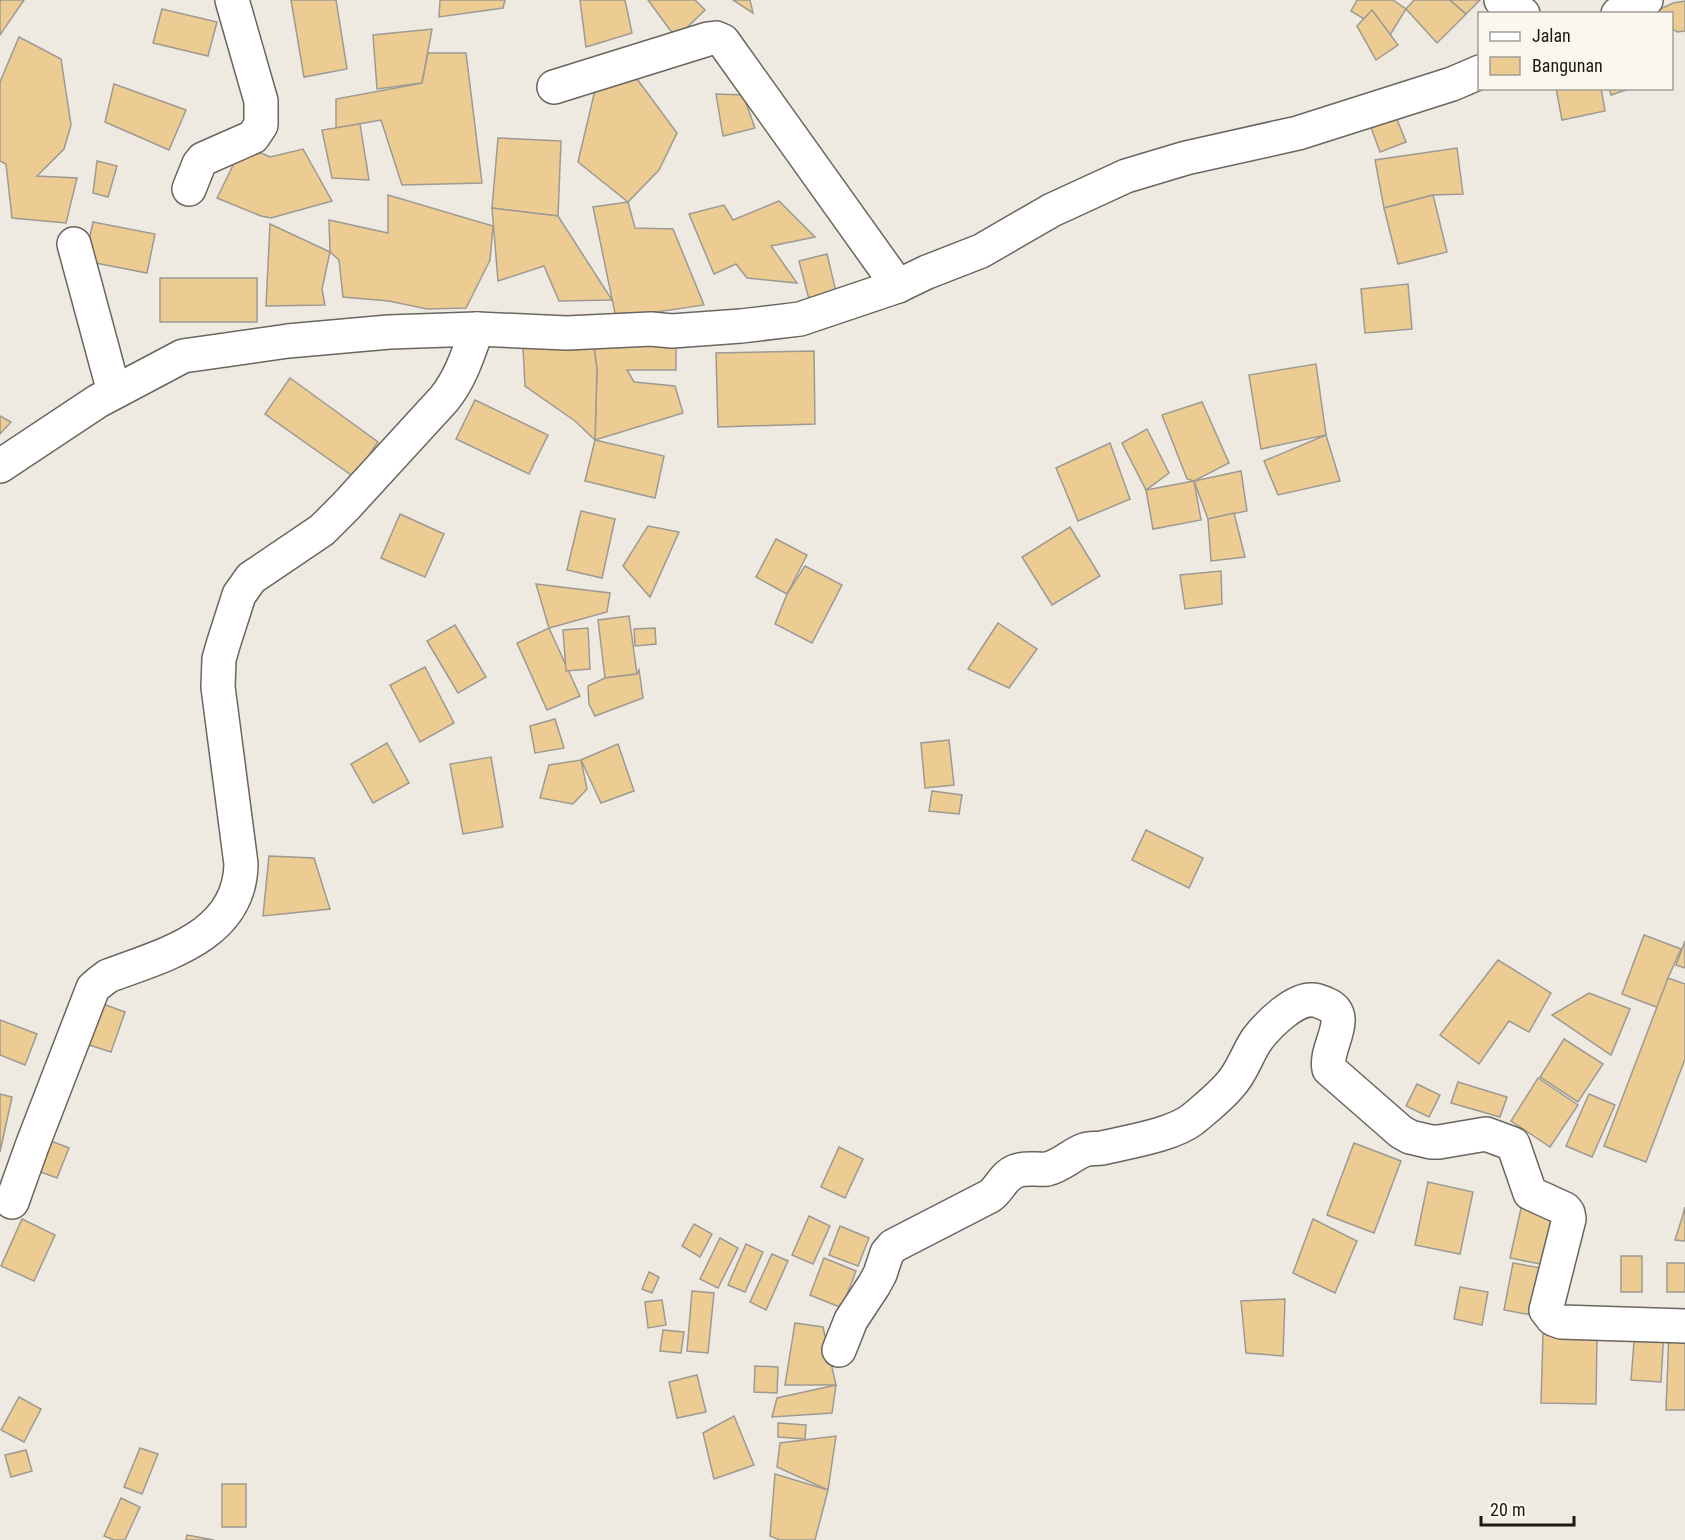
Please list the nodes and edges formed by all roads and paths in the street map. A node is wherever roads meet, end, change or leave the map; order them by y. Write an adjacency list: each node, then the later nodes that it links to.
1 (232, 0): 8 (street)
2 (1501, 0): 4 (street)
3 (1646, 0): 5 (street)
4 (1519, 12)
5 (1622, 12)
6 (1478, 72): 10 (street)
7 (554, 87): 10 (street)
8 (189, 189)
9 (74, 244): 12 (street)
10 (898, 286): 11 (street)
11 (477, 329): 12 (street); 14 (street)
12 (114, 392): 13 (street)
13 (0, 466)
14 (12, 1202)
15 (1685, 1326): 16 (street)
16 (839, 1350)

